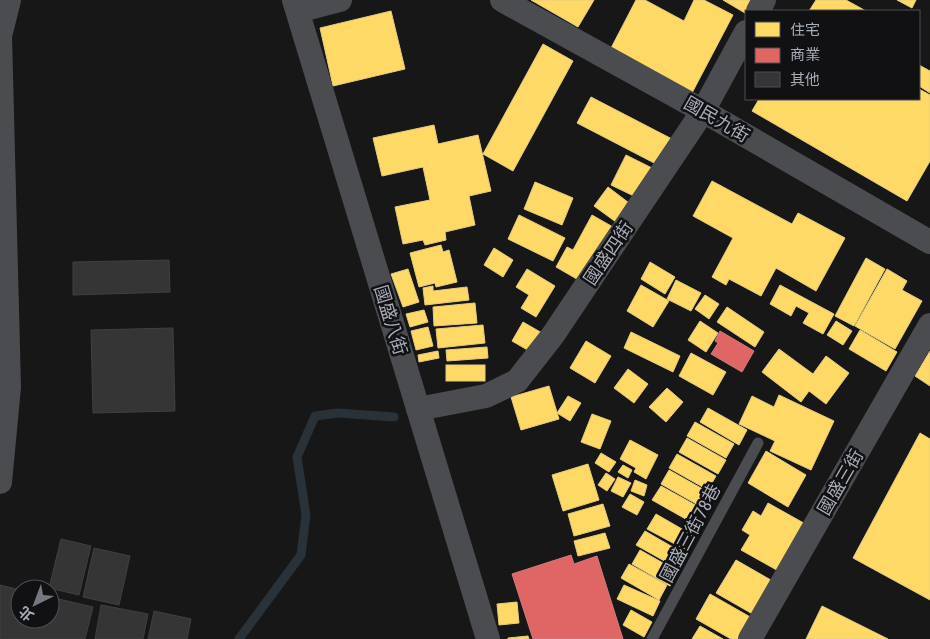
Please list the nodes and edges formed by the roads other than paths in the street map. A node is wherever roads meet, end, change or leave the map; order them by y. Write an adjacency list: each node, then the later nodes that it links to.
1 (9, 0): 11 (street)
2 (340, 0): 4 (street)
3 (502, 0): 6 (street, 國民九街)
4 (296, 6): 9 (street, 國盛八街)
5 (745, 34): 6 (street, 國盛四街)
6 (703, 111): 7 (street, 國民九街); 9 (street, 國盛四街)
7 (930, 242)
8 (930, 325): 14 (street, 國盛三街)
9 (418, 410): 12 (street, 國盛八街)
10 (758, 443): 13 (lane, 國盛三街78巷)
11 (0, 482)
12 (488, 639)
13 (652, 639)
14 (750, 639)

